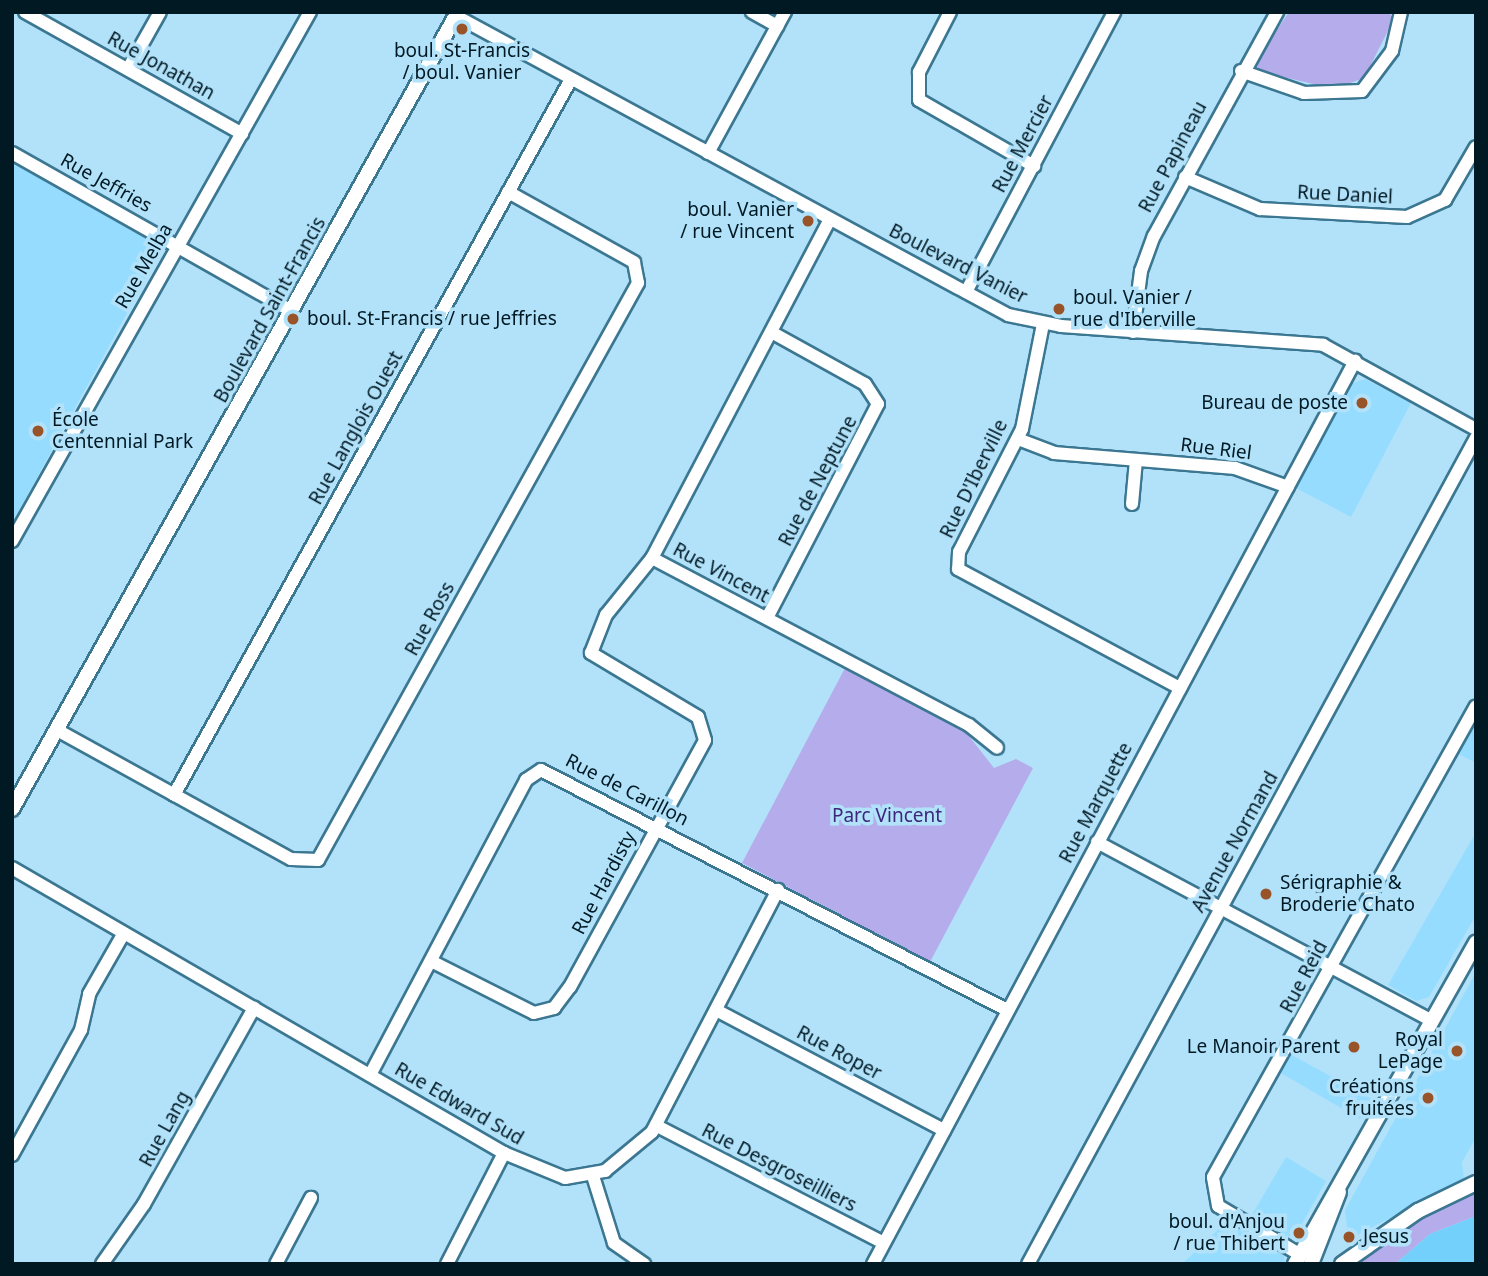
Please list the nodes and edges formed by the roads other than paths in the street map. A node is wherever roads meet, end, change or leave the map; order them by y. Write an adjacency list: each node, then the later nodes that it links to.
1 (25, 12): 12 (street, Rue Jonathan)
2 (160, 12): 12 (street)
3 (310, 12): 15 (street, Rue Melba)
4 (752, 12): 11 (street)
5 (785, 12): 11 (street)
6 (950, 12): 19 (street)
7 (1114, 12): 19 (street, Rue Mercier)
8 (1277, 12): 13 (street, Rue Papineau)
9 (1401, 12): 13 (street)
10 (457, 14): 14 (street, Boulevard Vanier); 25 (street, Boulevard Saint-Francis)
11 (777, 26): 18 (street)
12 (128, 69): 15 (street, Rue Jonathan)
13 (1241, 71): 20 (street, Rue Papineau)
14 (571, 79): 18 (street, Boulevard Vanier); 21 (street, Rue Langlois Ouest)
15 (242, 134): 23 (street, Rue Melba)
16 (1476, 147): 20 (street, Rue Daniel)
17 (12, 153): 23 (street, Rue Jeffries)
18 (708, 153): 22 (street, Boulevard Vanier)
19 (1034, 166): 24 (street, Rue Mercier)
20 (1185, 177): 28 (street, Rue Papineau)
21 (508, 192): 43 (street, Rue Langlois Ouest); 43 (street, Rue Ross)
22 (830, 219): 24 (street, Boulevard Vanier); 27 (street, Rue Vincent)
23 (178, 246): 25 (street, Rue Jeffries); 36 (street, Rue Melba)
24 (966, 292): 26 (street, Boulevard Vanier)
25 (291, 311): 41 (street, Boulevard Saint-Francis)
26 (1043, 324): 28 (street, Boulevard Vanier); 32 (street, Rue D'Iberville)
27 (771, 332): 37 (street, Rue Vincent); 38 (street, Rue de Neptune)
28 (1133, 332): 29 (street, Boulevard Vanier)
29 (1355, 361): 30 (street, Boulevard Vanier); 34 (street, Rue Marquette)
30 (1476, 429)
31 (1476, 438): 49 (street, Avenue Normand)
32 (1018, 439): 33 (street, Rue Riel); 39 (street, Rue D'Iberville)
33 (1136, 460): 34 (street, Rue Riel); 35 (street)
34 (1288, 487): 39 (street, Rue Marquette)
35 (1132, 504)
36 (12, 541)
37 (652, 558): 38 (street, Rue Vincent); 45 (street, Rue Hardisty)
38 (767, 618): 42 (street, Rue Vincent)
39 (1180, 688): 46 (street, Rue Marquette)
40 (1476, 706): 53 (street, Rue Reid)
41 (57, 730): 43 (street, Rue Ross); 44 (street, Boulevard Saint-Francis)
42 (996, 748)
43 (174, 795)
44 (12, 809)
45 (657, 826): 48 (street, Rue de Carillon); 52 (street, Rue Hardisty); 52 (street, Rue de Carillon)
46 (1097, 842): 49 (street); 56 (street, Rue Marquette)
47 (12, 868): 50 (street, Rue Edward Sud)
48 (778, 891): 55 (street, Rue Edward Sud); 56 (street, Rue de Carillon)
49 (1223, 905): 53 (street); 73 (street, Avenue Normand)
50 (124, 933): 54 (street, Rue Edward Sud); 62 (street)
51 (1476, 943): 57 (street)
52 (431, 961): 58 (street, Rue de Carillon)
53 (1333, 965): 57 (street); 67 (street, Rue Reid)
54 (254, 1009): 58 (street, Rue Edward Sud); 68 (street, Rue Lang)
55 (716, 1010): 59 (street, Rue Edward Sud); 60 (street, Rue Roper)
56 (1007, 1010): 60 (street, Rue Marquette)
57 (1432, 1021): 67 (street)
58 (370, 1075): 61 (street, Rue Edward Sud)
59 (657, 1126): 63 (street, Rue Edward Sud); 66 (street, Rue Desgroseilliers)
60 (944, 1130): 66 (street, Rue Marquette)
61 (504, 1153): 63 (street, Rue Edward Sud); 70 (street)
62 (12, 1156)
63 (593, 1176): 71 (street)
64 (1476, 1183): 75 (street)
65 (311, 1198): 69 (street)
66 (884, 1243): 72 (street, Rue Marquette)
67 (1305, 1260): 74 (street)
68 (102, 1264)
69 (276, 1264)
70 (447, 1264)
71 (644, 1264)
72 (873, 1264)
73 (1028, 1264)
74 (1335, 1264)
75 (1342, 1264)

